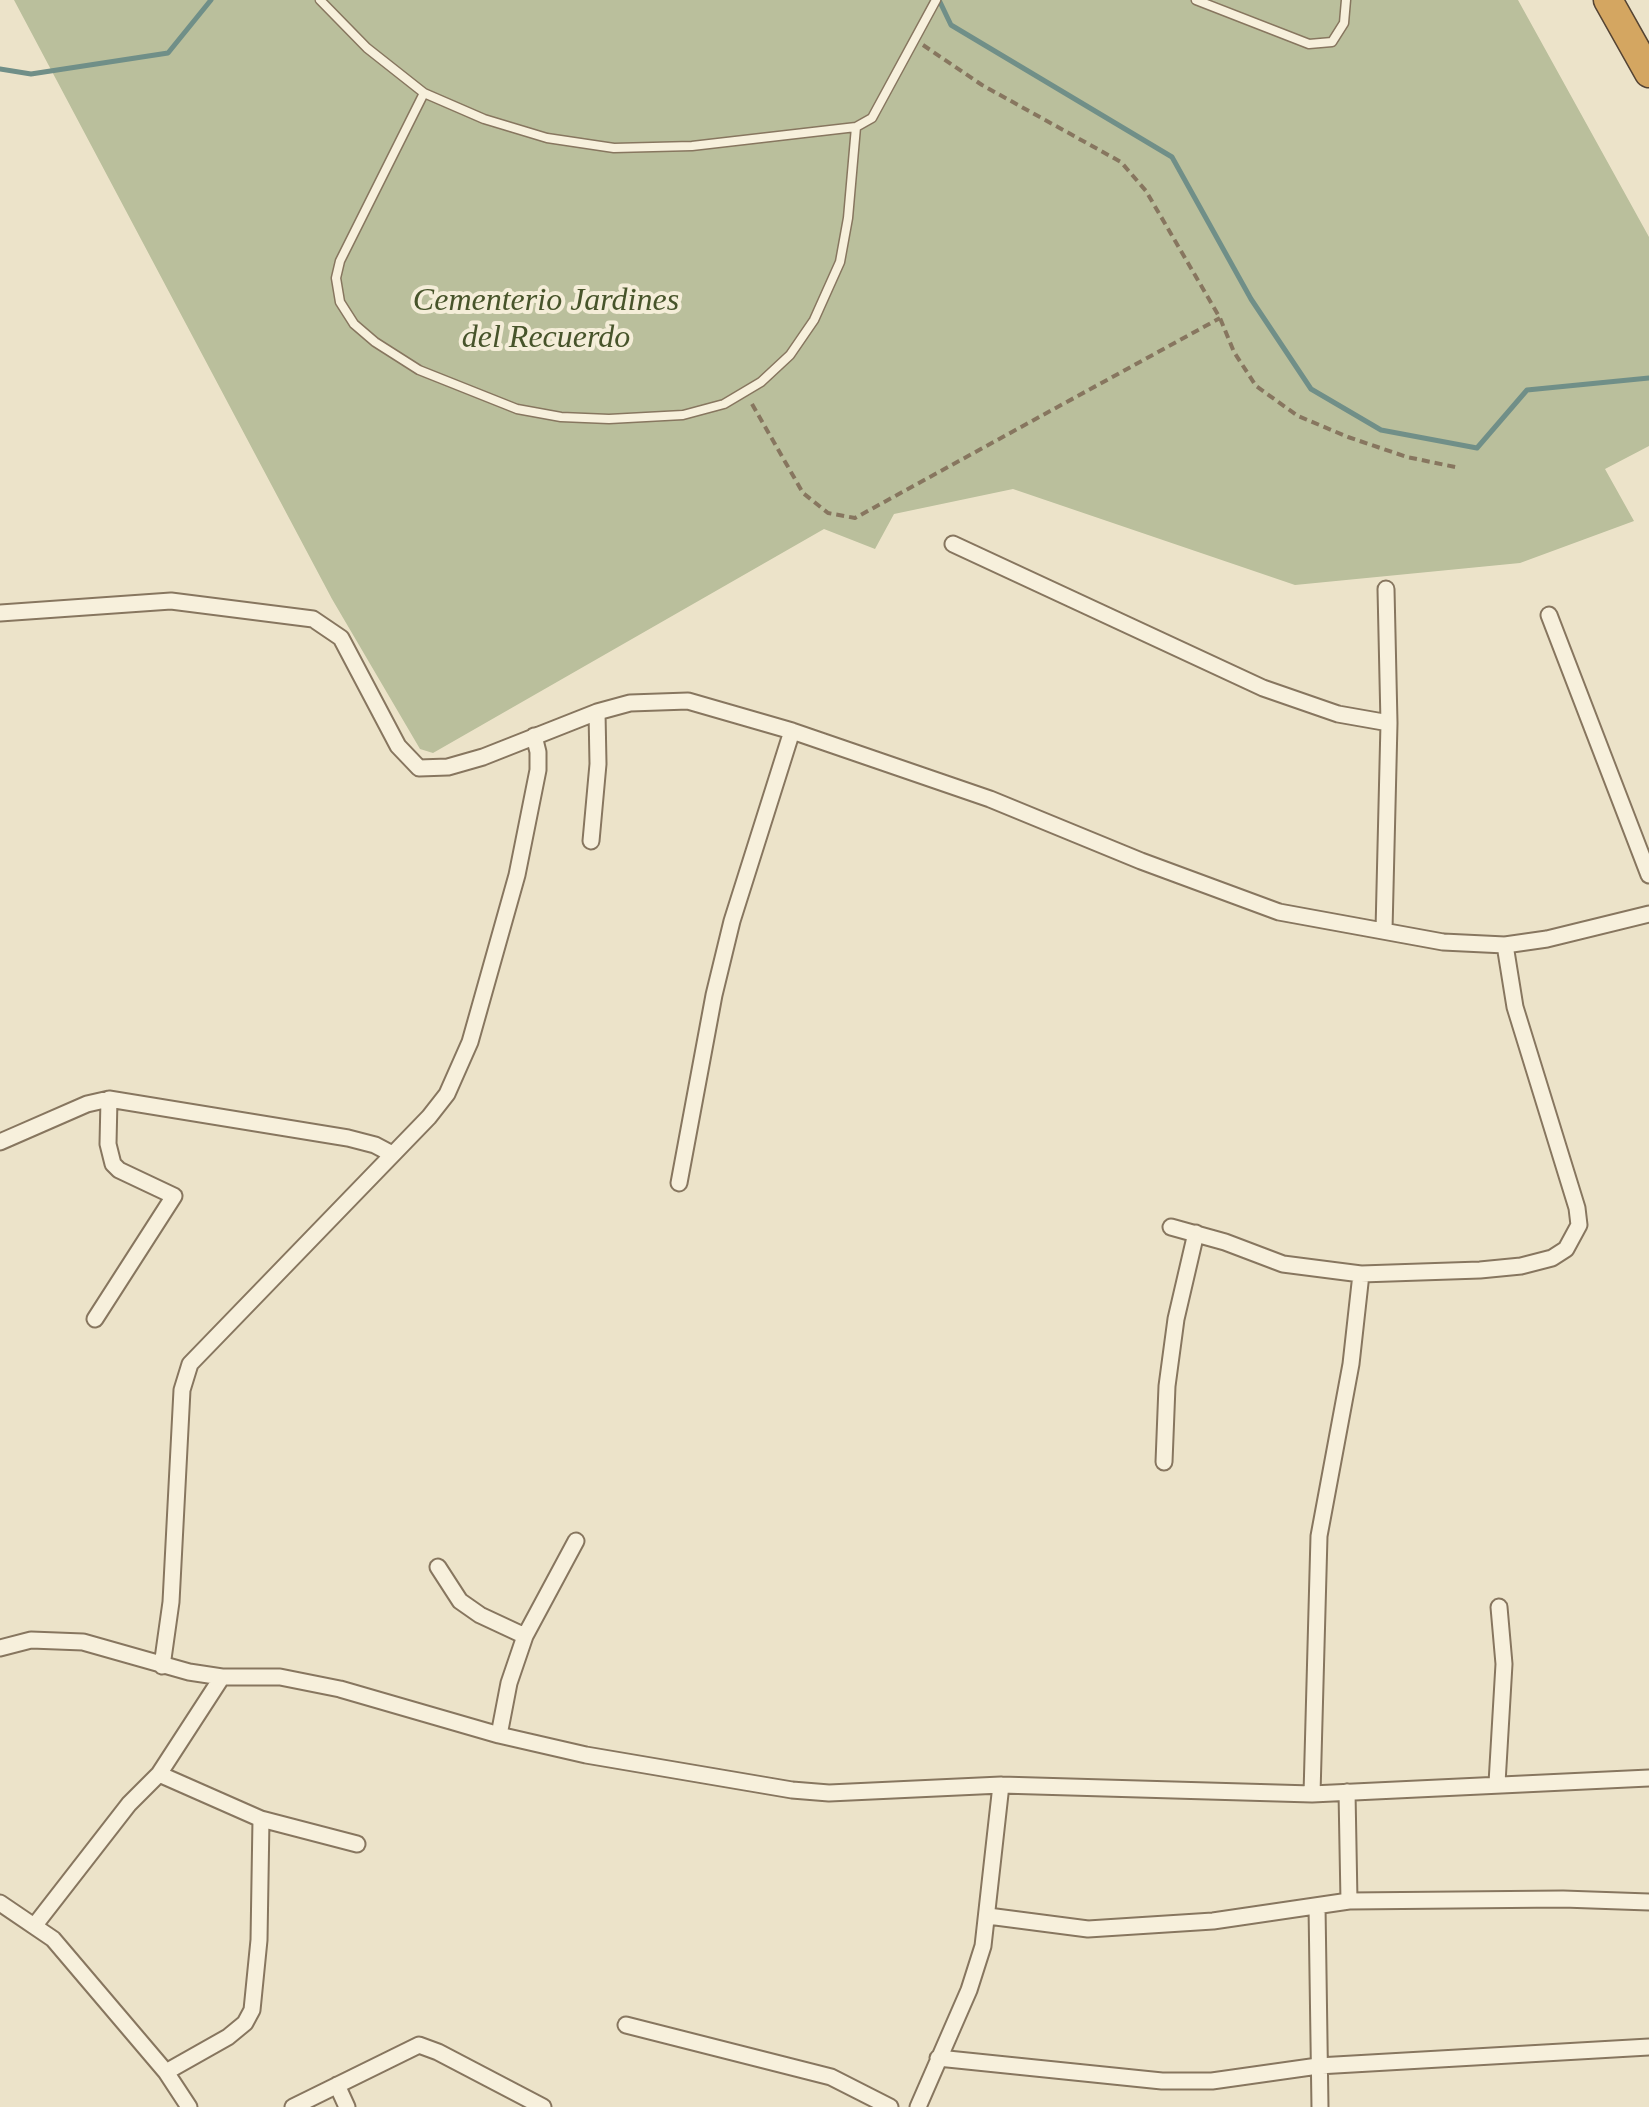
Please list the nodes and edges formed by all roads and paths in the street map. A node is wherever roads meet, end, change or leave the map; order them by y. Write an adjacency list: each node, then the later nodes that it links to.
1 (320, 0): 8 (lane)
2 (936, 0): 6 (lane)
3 (1196, 0): 4 (lane)
4 (1346, 0)
5 (1608, 0): 7 (highway)
6 (914, 39): 9 (lane); 10 (path)
7 (1649, 73)
8 (424, 93): 9 (lane); 11 (lane)
9 (856, 127): 11 (lane)
10 (1220, 318): 11 (path); 12 (path)
11 (745, 392)
12 (1460, 468)
13 (954, 544): 18 (street)
14 (1386, 589): 18 (street)
15 (0, 613): 20 (street)
16 (1549, 616): 22 (street)
17 (597, 712): 19 (street); 20 (street); 21 (street)
18 (1389, 722): 24 (street)
19 (792, 731): 24 (street); 29 (street)
20 (534, 736): 28 (street)
21 (591, 840)
22 (1649, 875)
23 (1649, 914): 25 (street)
24 (1384, 930): 25 (street)
25 (1505, 944): 32 (street)
26 (109, 1099): 27 (street); 28 (street); 33 (street)
27 (0, 1142)
28 (392, 1154): 40 (street)
29 (679, 1183)
30 (1170, 1227): 31 (street)
31 (1196, 1233): 32 (street); 34 (street)
32 (1361, 1274): 48 (street)
33 (95, 1319)
34 (1164, 1462)
35 (576, 1541): 38 (street)
36 (438, 1567): 38 (street)
37 (1500, 1607): 45 (street)
38 (526, 1636): 42 (street)
39 (0, 1648): 40 (street)
40 (162, 1666): 41 (street)
41 (222, 1677): 42 (street); 43 (street)
42 (498, 1736): 46 (street)
43 (159, 1774): 49 (street); 56 (street)
44 (1649, 1778): 45 (street)
45 (1497, 1784): 47 (street)
46 (1001, 1785): 48 (street); 55 (street)
47 (1347, 1792): 48 (street); 51 (street)
48 (1312, 1794)
49 (261, 1819): 50 (street); 61 (street)
50 (357, 1844)
51 (1349, 1901): 52 (street); 54 (street)
52 (1649, 1902)
53 (0, 1903): 56 (street)
54 (1317, 1906): 55 (street); 60 (street)
55 (988, 1916): 59 (street)
56 (35, 1925): 61 (street)
57 (626, 2025): 67 (street)
58 (1649, 2048): 60 (street)
59 (938, 2058): 60 (street); 68 (street)
60 (1318, 2066): 69 (street)
61 (166, 2072): 63 (street)
62 (337, 2085): 64 (street); 65 (street); 66 (street)
63 (189, 2107)
64 (292, 2107)
65 (347, 2107)
66 (543, 2107)
67 (890, 2107)
68 (918, 2107)
69 (1320, 2107)

